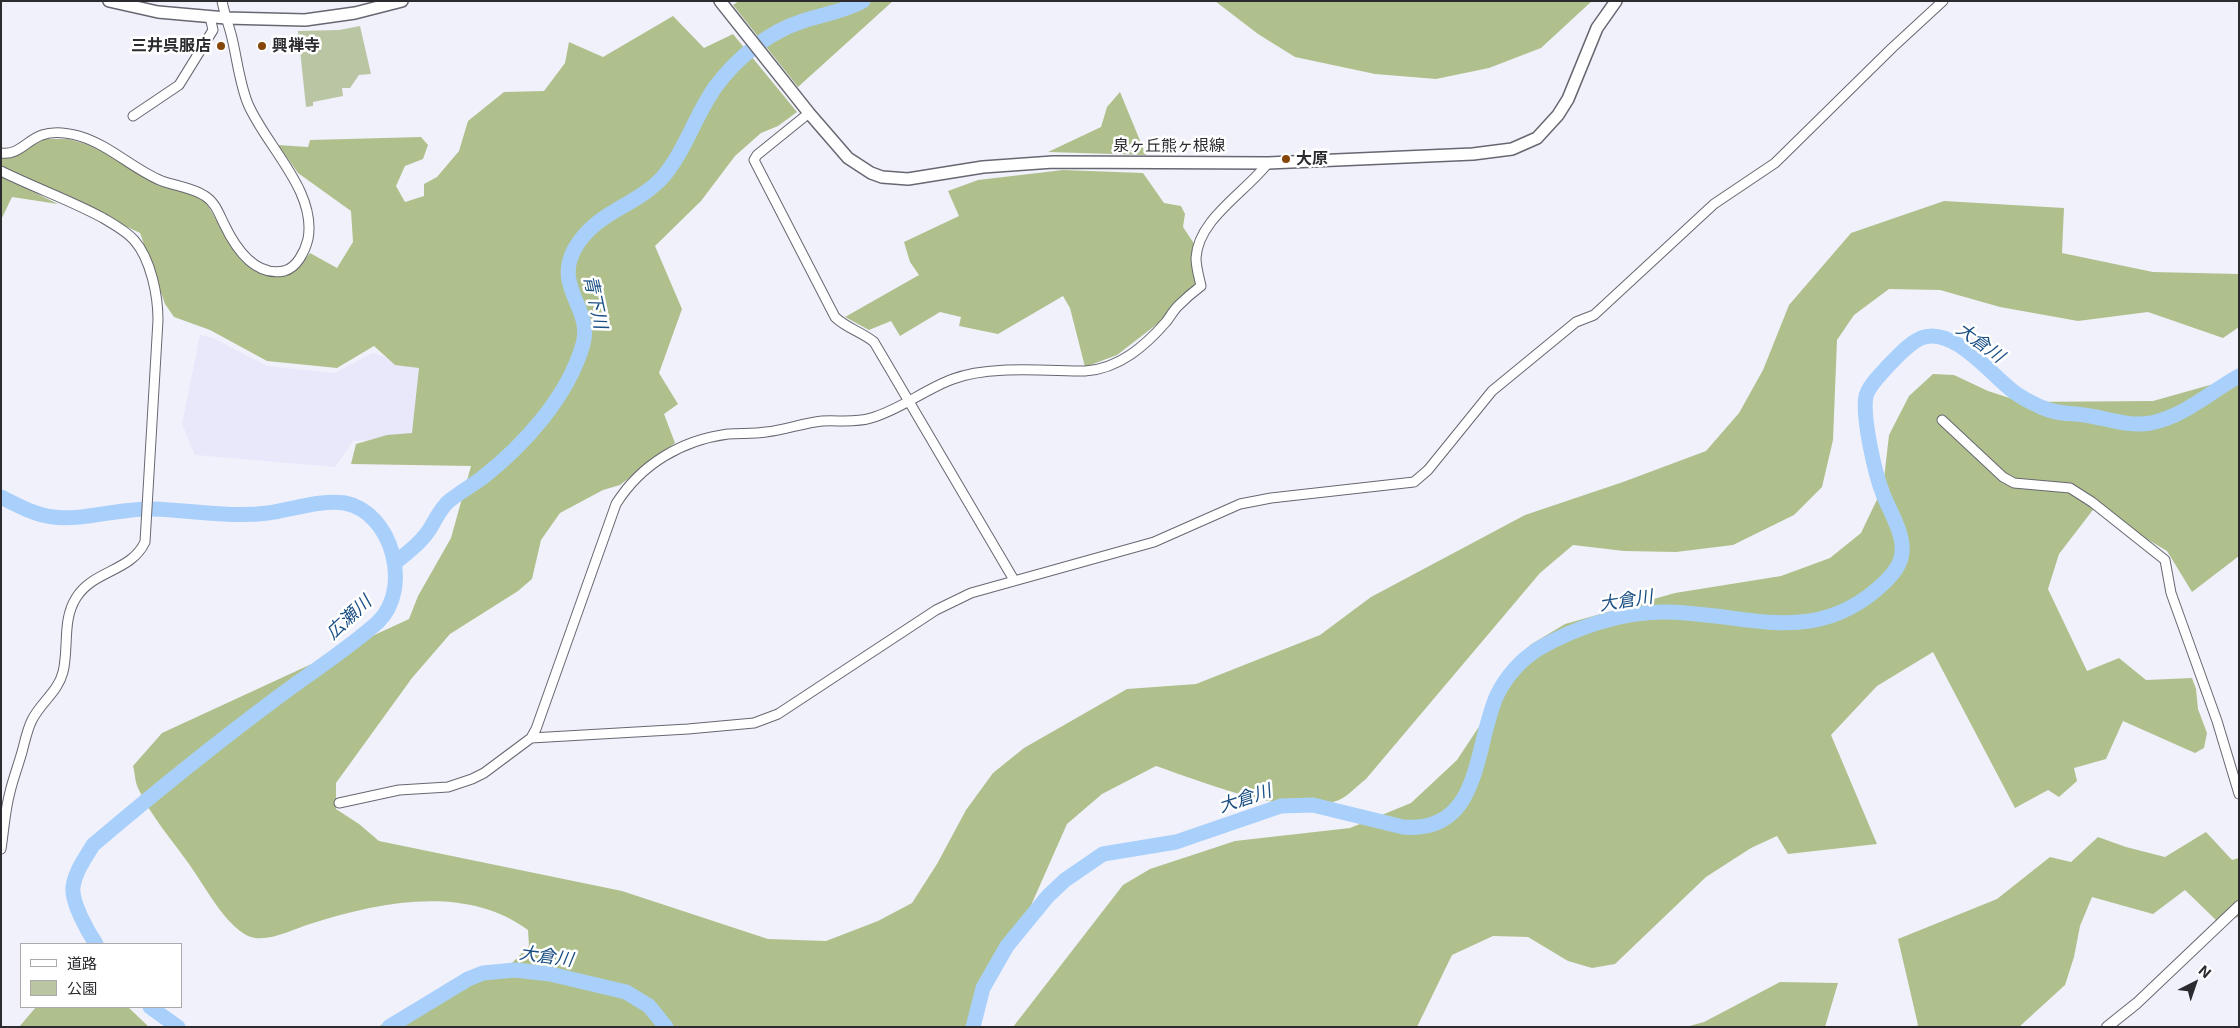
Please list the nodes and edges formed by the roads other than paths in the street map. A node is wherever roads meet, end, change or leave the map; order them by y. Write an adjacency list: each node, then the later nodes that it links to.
1 (109, 1): 7 (main road)
2 (222, 1): 8 (street)
3 (402, 1): 8 (main road)
4 (1616, 1): 12 (main road, 泉ヶ丘熊ヶ根線)
5 (1943, 1): 16 (street)
6 (723, 4): 9 (main road, 泉ヶ丘熊ヶ根線)
7 (210, 16): 8 (main road); 10 (street)
8 (226, 18): 11 (street)
9 (809, 113): 12 (main road, 泉ヶ丘熊ヶ根線); 14 (street)
10 (133, 116)
11 (1, 153)
12 (1268, 162): 14 (street)
13 (1, 171): 20 (street)
14 (908, 401): 16 (street); 17 (street)
15 (1942, 420): 18 (street)
16 (1014, 580): 17 (street)
17 (531, 738): 19 (street)
18 (2239, 794)
19 (339, 803)
20 (1, 849)
21 (2239, 906): 22 (street)
22 (2107, 1027)

